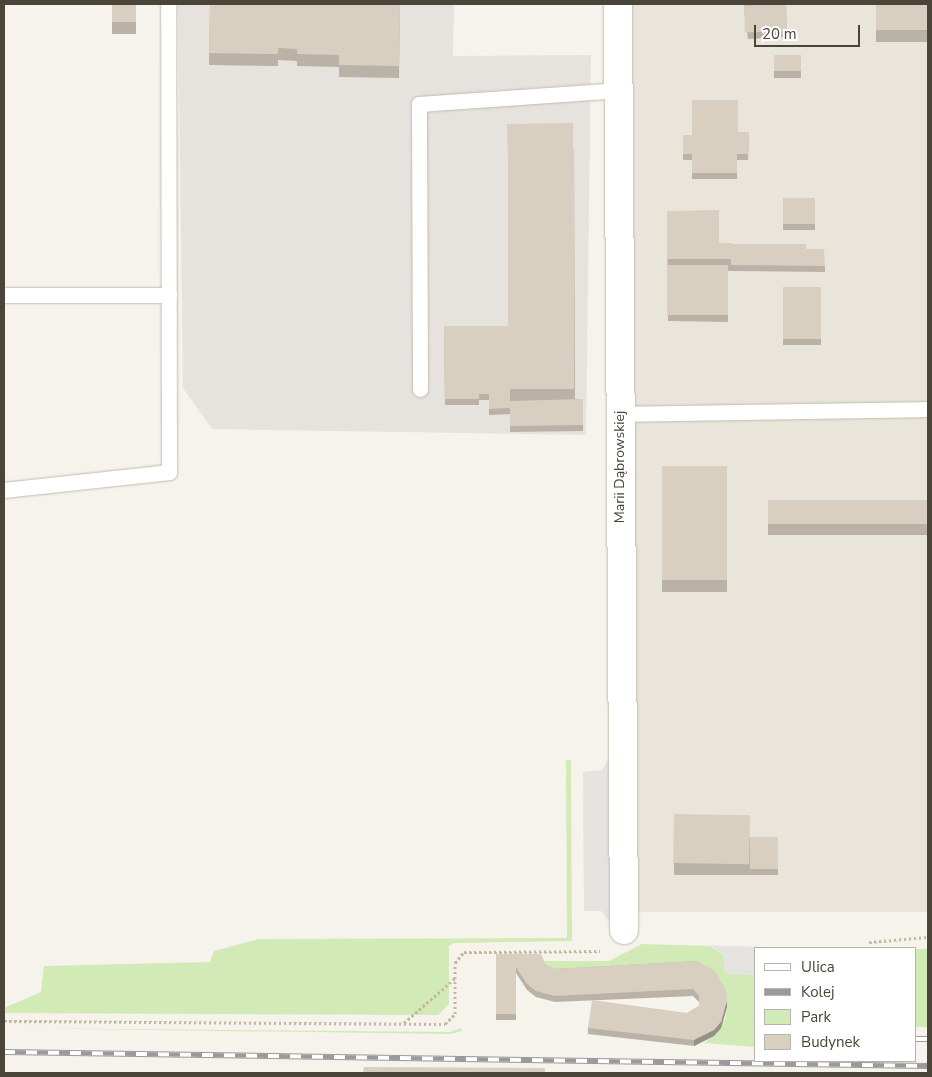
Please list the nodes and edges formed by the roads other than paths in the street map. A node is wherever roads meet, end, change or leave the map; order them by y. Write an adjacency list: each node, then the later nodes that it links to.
1 (168, 4): 5 (lane)
2 (618, 4): 3 (street, Marii Dąbrowskiej)
3 (617, 90): 6 (lane); 8 (street, Marii Dąbrowskiej)
4 (4, 295): 5 (lane)
5 (170, 295): 9 (lane)
6 (420, 389)
7 (928, 410): 8 (lane)
8 (620, 414): 10 (street, Marii Dąbrowskiej)
9 (4, 490)
10 (624, 930)

